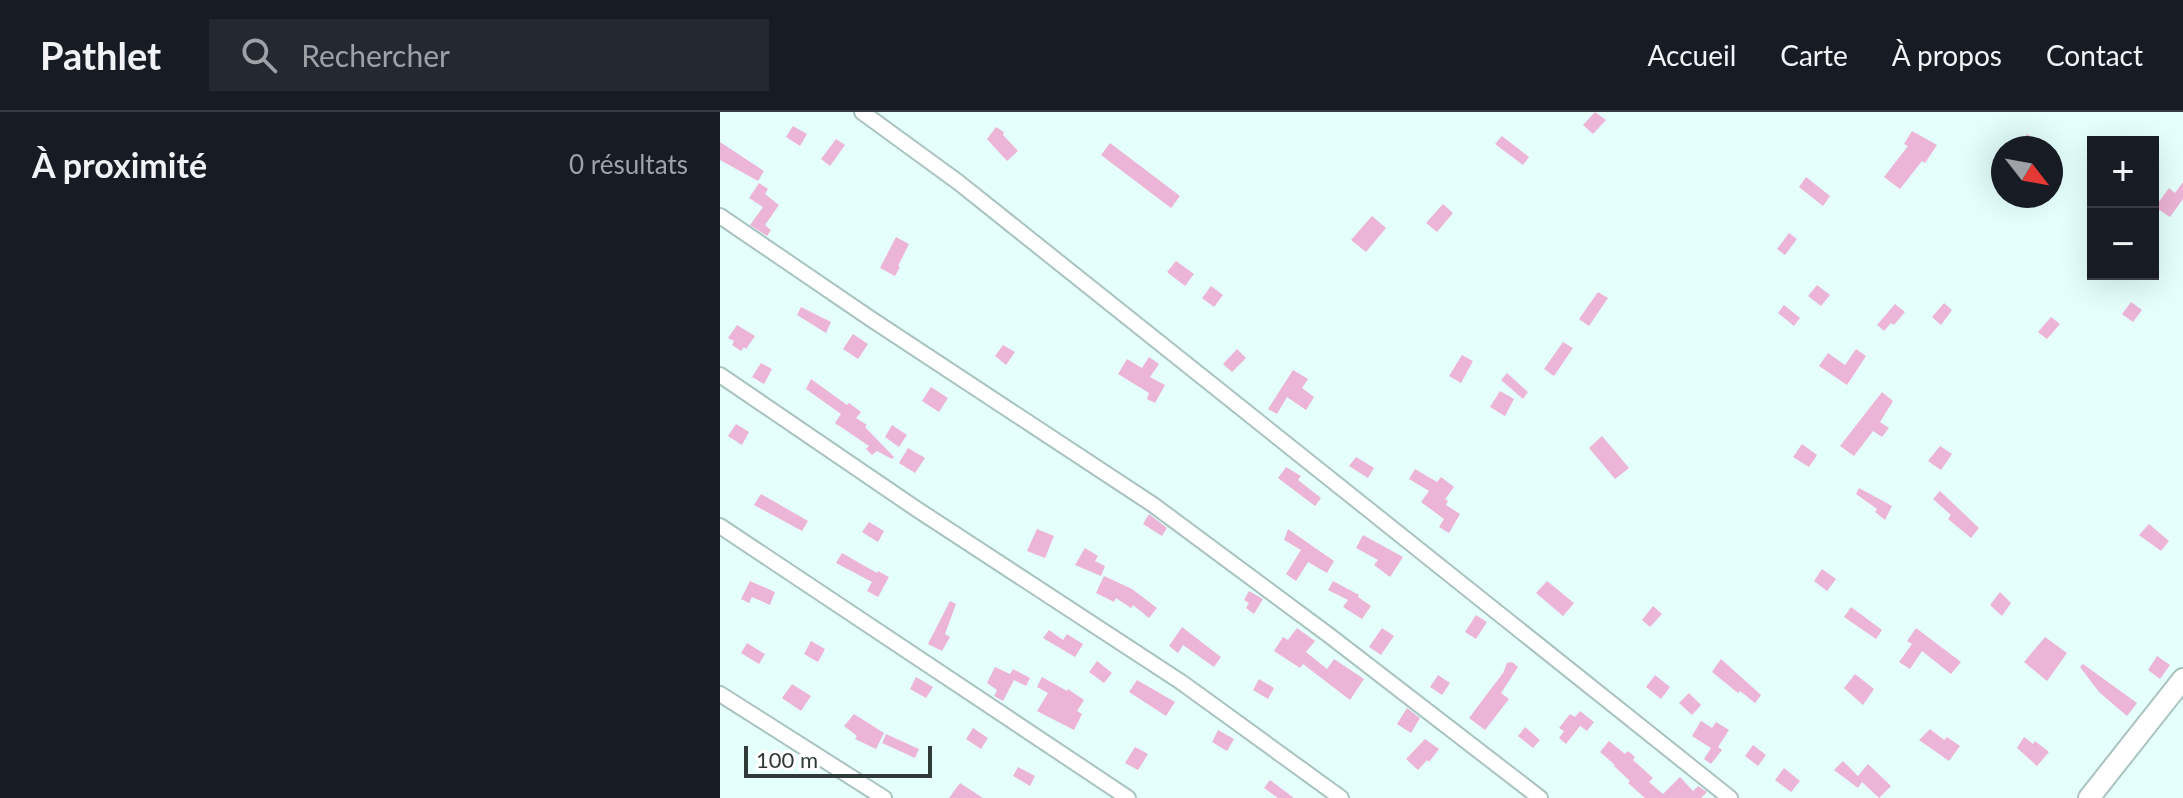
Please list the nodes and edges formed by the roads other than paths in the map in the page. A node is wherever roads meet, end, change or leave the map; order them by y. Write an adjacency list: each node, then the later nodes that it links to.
1 (862, 112): 11 (street)
2 (720, 216): 10 (street)
3 (720, 375): 9 (street)
4 (720, 526): 8 (street)
5 (2183, 679): 12 (street)
6 (720, 694): 7 (street)
7 (884, 798)
8 (1128, 798)
9 (1341, 798)
10 (1540, 798)
11 (1730, 798)
12 (2089, 798)

